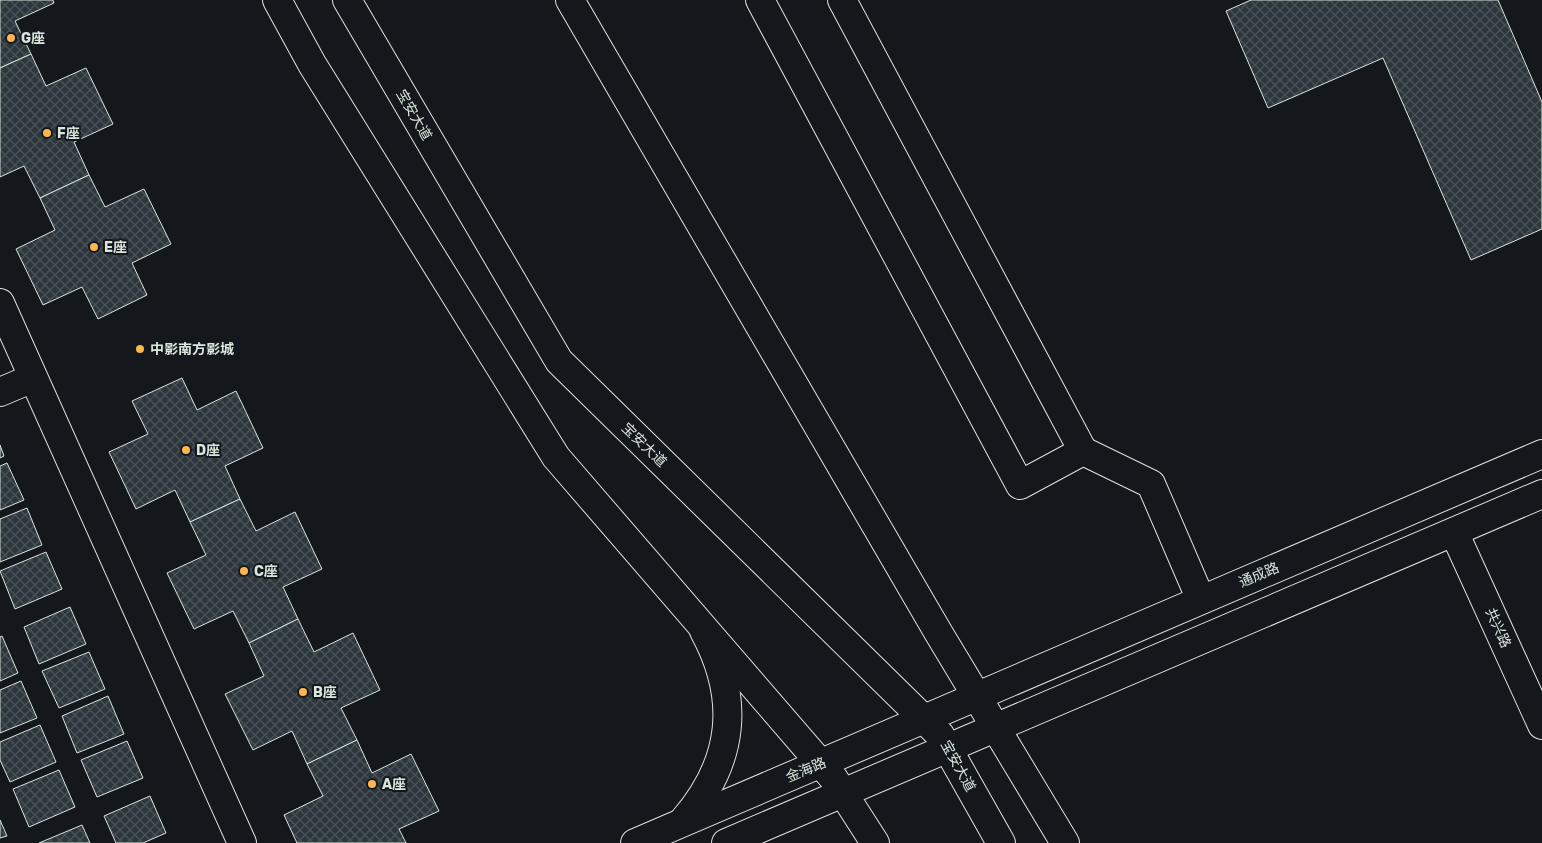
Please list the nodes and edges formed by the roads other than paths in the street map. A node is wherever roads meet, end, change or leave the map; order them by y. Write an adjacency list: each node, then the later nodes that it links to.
1 (277, 0): 14 (street)
2 (347, 0): 16 (street, 宝安大道)
3 (570, 0): 15 (street)
4 (760, 0): 9 (street)
5 (842, 0): 9 (street)
6 (0, 303): 7 (street)
7 (33, 378): 8 (street); 23 (street)
8 (0, 392)
9 (1083, 451): 13 (street)
10 (1542, 454): 13 (street, 通成路)
11 (1542, 494): 12 (street)
12 (1454, 532): 17 (street, 共兴路); 18 (street)
13 (1201, 600): 15 (street, 通成路)
14 (699, 624): 20 (street); 22 (street)
15 (976, 697): 16 (street, 金海路); 18 (street)
16 (924, 719): 19 (street, 宝安大道); 20 (street, 金海路)
17 (1542, 725)
18 (995, 728): 19 (street); 28 (street)
19 (948, 748): 21 (street); 27 (street, 宝安大道)
20 (820, 764): 21 (street); 22 (street, 金海路)
21 (843, 793): 25 (street); 26 (street)
22 (682, 823): 24 (street, 金海路)
23 (242, 843)
24 (635, 843)
25 (726, 843)
26 (874, 843)
27 (1001, 843)
28 (1065, 843)

